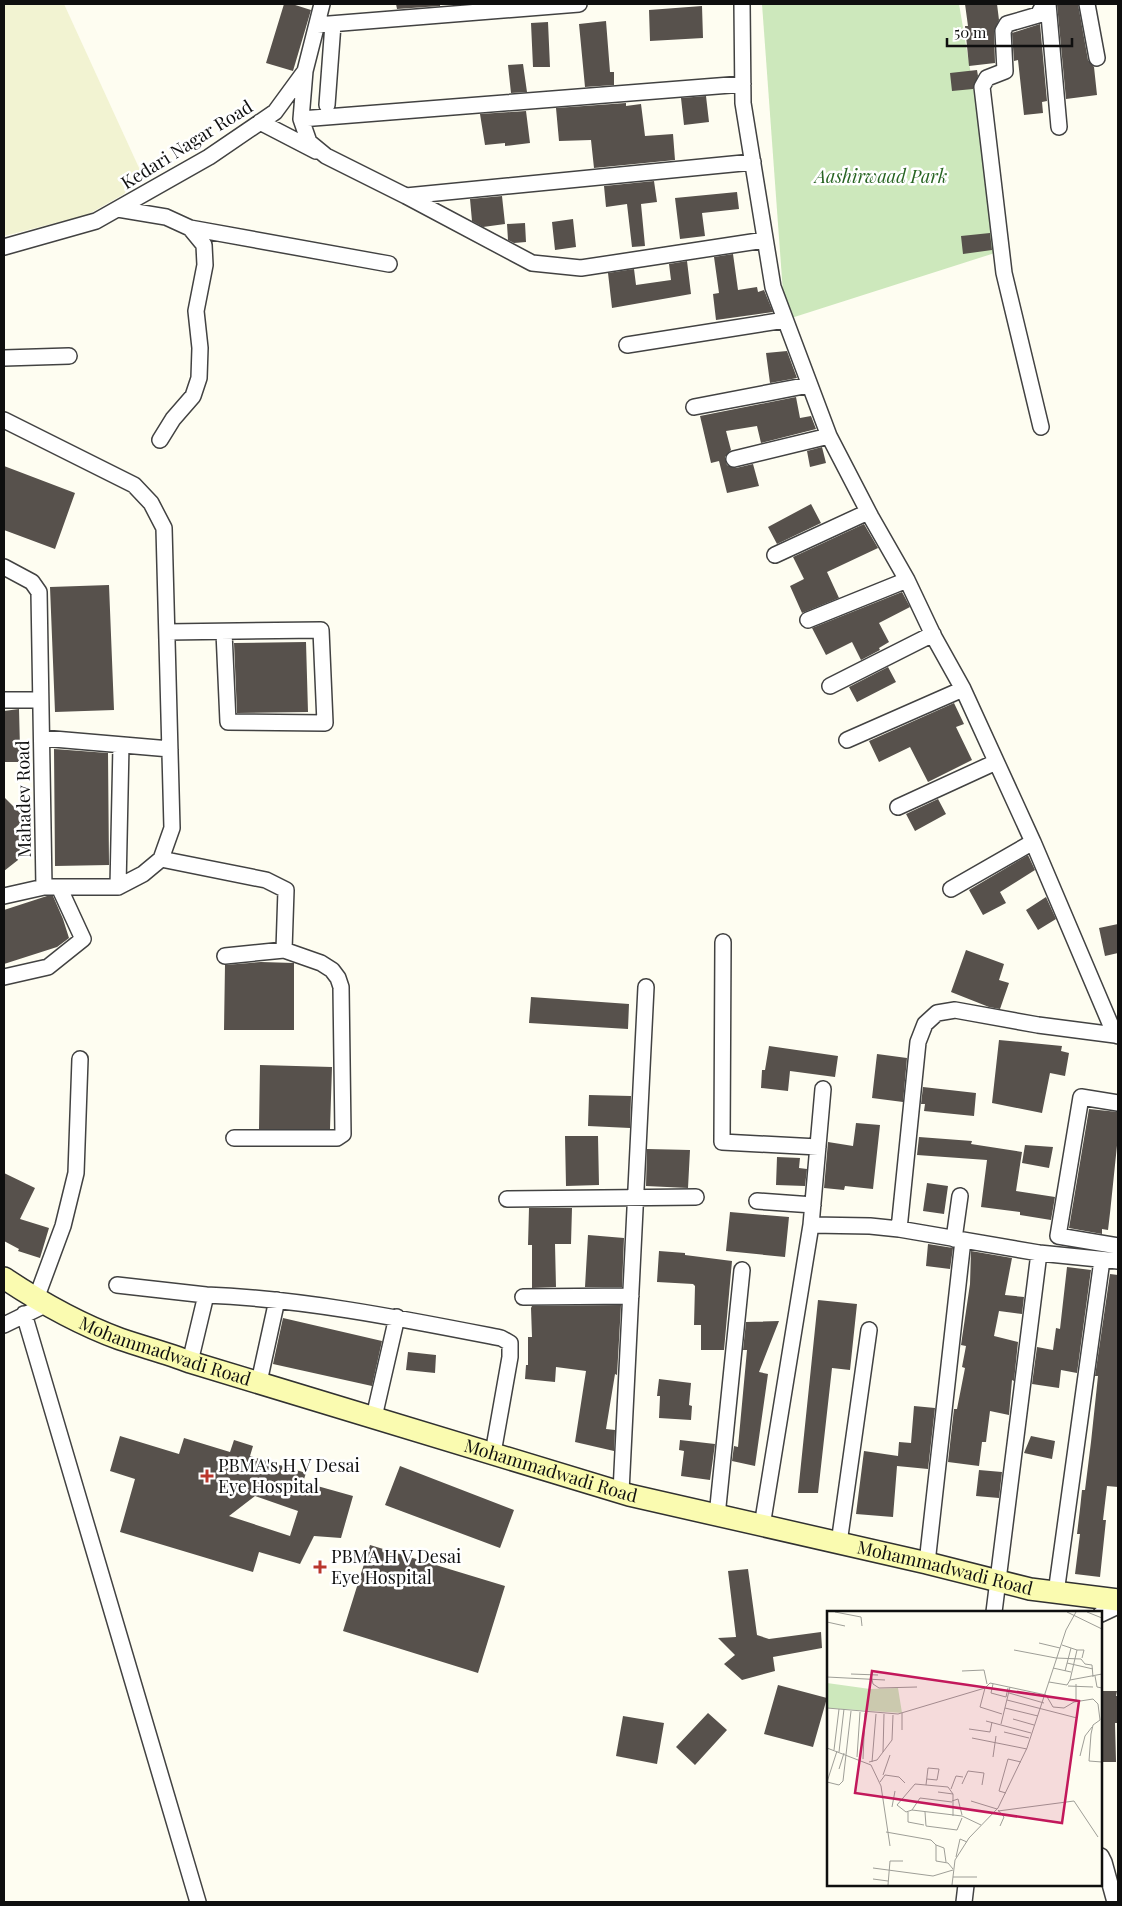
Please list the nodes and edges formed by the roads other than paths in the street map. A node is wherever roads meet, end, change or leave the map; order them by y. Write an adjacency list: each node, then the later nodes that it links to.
1 (322, 4): 8 (street, Kedari Nagar Road)
2 (579, 4): 7 (street)
3 (742, 4): 11 (street)
4 (1044, 4): 31 (street)
5 (1048, 4): 15 (street)
6 (1087, 4): 9 (street)
7 (333, 24): 8 (street); 12 (street)
8 (317, 25): 10 (street, Kedari Nagar Road)
9 (1097, 58)
10 (305, 71): 13 (street); 14 (street, Kedari Nagar Road)
11 (743, 84): 13 (street); 17 (street)
12 (327, 105)
13 (301, 118): 16 (street)
14 (260, 122): 16 (street); 19 (street, Kedari Nagar Road)
15 (1059, 127)
16 (326, 156): 18 (street)
17 (753, 162): 18 (street); 21 (street)
18 (406, 196): 21 (street)
19 (118, 209): 20 (street); 22 (street, Kedari Nagar Road)
20 (190, 228): 23 (street); 33 (street)
21 (765, 240): 24 (street)
22 (4, 246)
23 (389, 264)
24 (784, 320): 25 (street); 28 (street)
25 (627, 345)
26 (69, 356): 27 (street)
27 (4, 358)
28 (809, 385): 29 (street); 32 (street)
29 (694, 407)
30 (4, 420): 40 (street)
31 (1041, 427)
32 (829, 436): 34 (street); 35 (street)
33 (160, 440)
34 (734, 459)
35 (868, 512): 36 (street); 38 (street)
36 (775, 555)
37 (4, 567): 46 (street, Mahadev Road)
38 (907, 580): 39 (street); 42 (street)
39 (808, 620)
40 (167, 632): 41 (street); 50 (street)
41 (224, 632): 41 (street)
42 (933, 634): 43 (street); 44 (street)
43 (830, 686)
44 (963, 689): 48 (street); 51 (street)
45 (4, 700): 46 (street)
46 (40, 700): 47 (street, Mahadev Road)
47 (42, 738): 49 (street); 56 (street, Mahadev Road)
48 (847, 740)
49 (121, 745): 50 (street); 55 (street)
50 (170, 749): 54 (street)
51 (996, 762): 52 (street); 53 (street)
52 (898, 807)
53 (1033, 842): 57 (street); 64 (street)
54 (161, 859): 55 (street); 60 (street)
55 (118, 886): 56 (street)
56 (51, 887): 58 (street); 62 (street, Mahadev Road)
57 (951, 889)
58 (4, 896)
59 (723, 942): 69 (street)
60 (284, 945): 61 (street); 68 (street)
61 (225, 956)
62 (4, 976)
63 (646, 987): 72 (street)
64 (1116, 1036): 77 (street)
65 (80, 1059): 90 (street)
66 (823, 1090): 69 (street)
67 (1118, 1103): 79 (street)
68 (234, 1138)
69 (818, 1147): 75 (street)
70 (960, 1196): 78 (street)
71 (696, 1197): 72 (street)
72 (636, 1198): 73 (street); 87 (street)
73 (507, 1199)
74 (757, 1201): 75 (street)
75 (813, 1205): 76 (street)
76 (812, 1225): 77 (street); 100 (street)
77 (899, 1229): 78 (street)
78 (959, 1240): 80 (street); 102 (street)
79 (1118, 1246)
80 (1039, 1253): 81 (street); 103 (street)
81 (1102, 1260): 82 (street); 104 (street)
82 (1118, 1262)
83 (742, 1270): 99 (street)
84 (4, 1278): 90 (main road, Mohammadwadi Road)
85 (116, 1285): 86 (street)
86 (206, 1295): 89 (street); 94 (street)
87 (631, 1296): 88 (street); 98 (street)
88 (523, 1297)
89 (276, 1300): 91 (street); 95 (street)
90 (35, 1306): 92 (street); 94 (main road, Mohammadwadi Road); 112 (street)
91 (397, 1317): 96 (street); 97 (street)
92 (4, 1325)
93 (869, 1330): 101 (street)
94 (190, 1362): 95 (main road, Mohammadwadi Road)
95 (259, 1382): 96 (main road, Mohammadwadi Road)
96 (374, 1416): 97 (main road, Mohammadwadi Road)
97 (493, 1453): 98 (main road, Mohammadwadi Road)
98 (621, 1492): 99 (main road, Mohammadwadi Road)
99 (717, 1516): 100 (main road, Mohammadwadi Road)
100 (762, 1526): 101 (main road, Mohammadwadi Road)
101 (840, 1543): 102 (main road, Mohammadwadi Road)
102 (927, 1563): 103 (main road, Mohammadwadi Road)
103 (998, 1581): 104 (main road, Mohammadwadi Road); 107 (street)
104 (1056, 1593): 105 (main road, Mohammadwadi Road)
105 (1118, 1600)
106 (1118, 1606): 108 (street)
107 (994, 1611)
108 (1102, 1614)
109 (1102, 1858): 110 (street)
110 (1114, 1878): 114 (street)
111 (966, 1886): 113 (street)
112 (198, 1902)
113 (964, 1902)
114 (1116, 1902)

